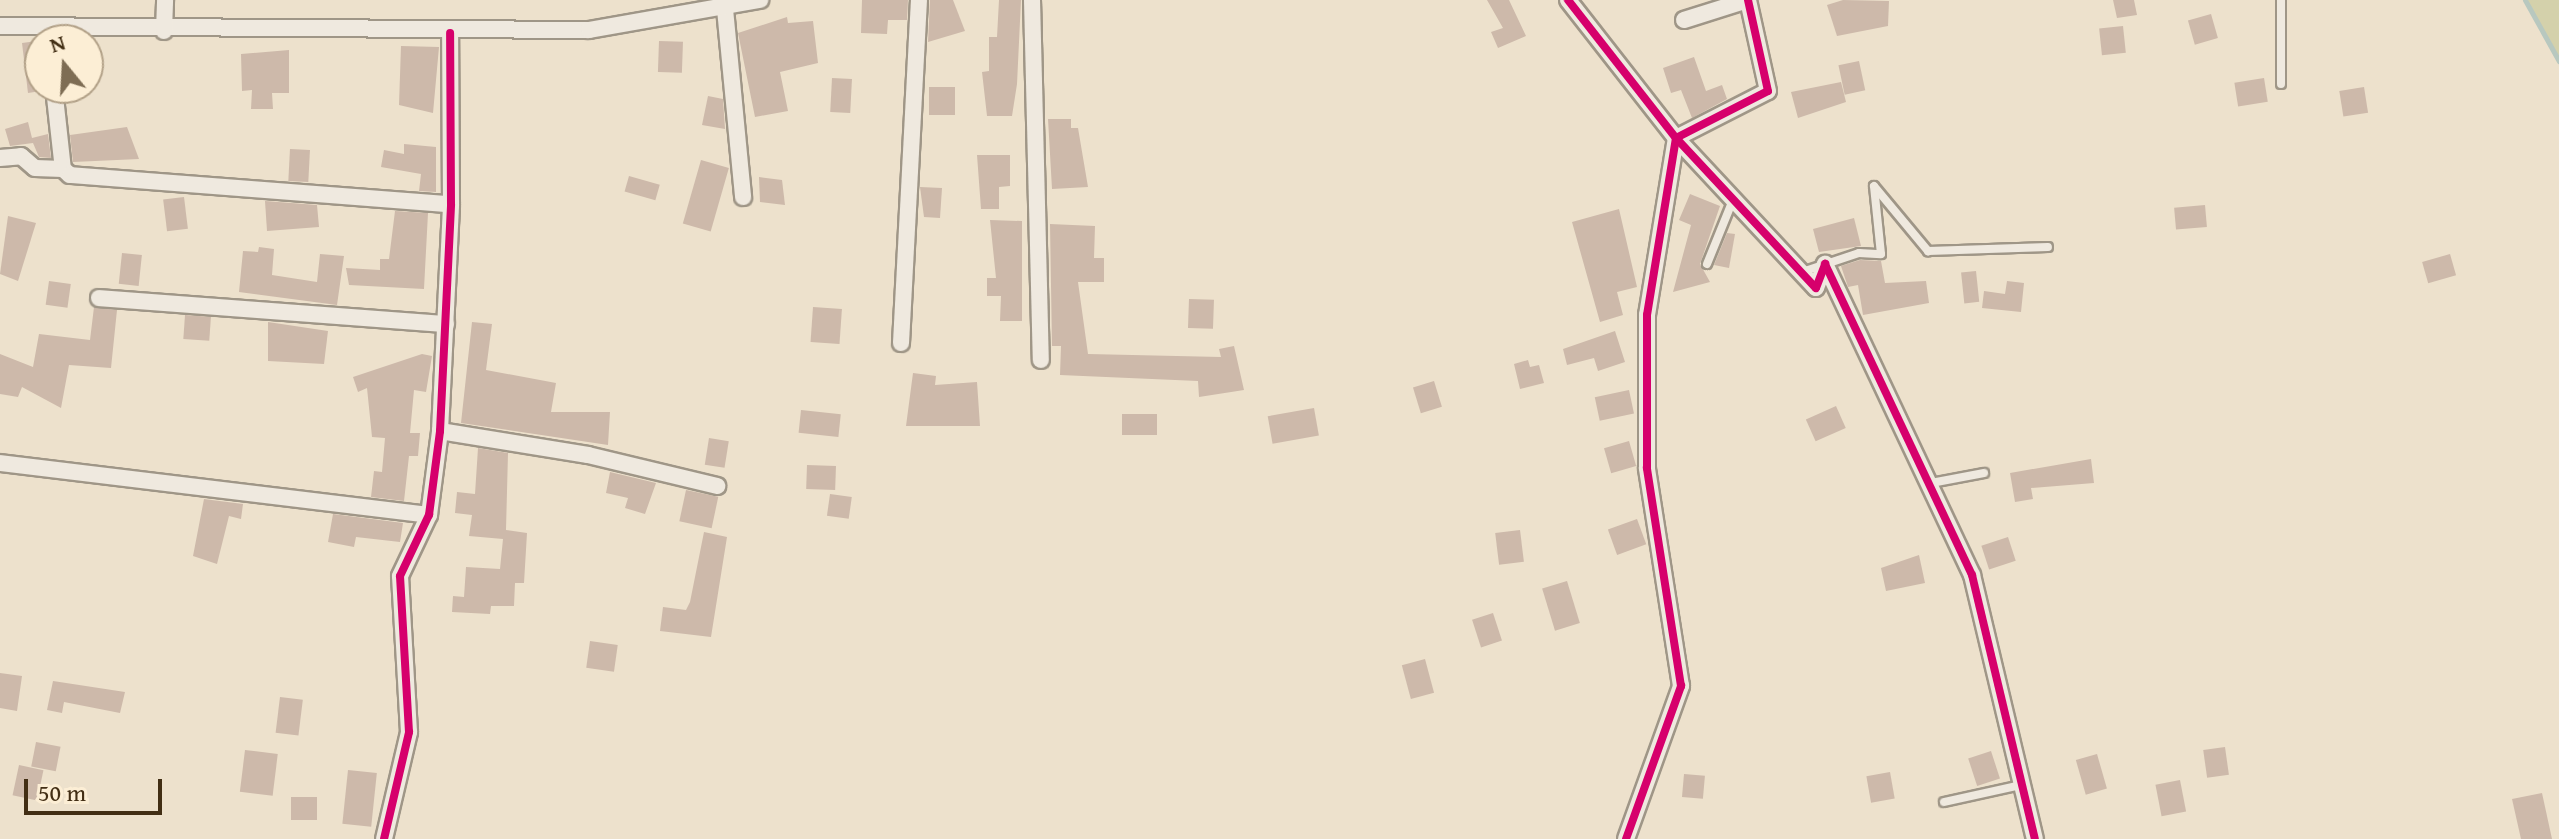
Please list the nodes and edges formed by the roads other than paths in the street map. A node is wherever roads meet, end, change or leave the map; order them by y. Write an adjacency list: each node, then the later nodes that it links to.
1 (165, 0): 12 (street)
2 (760, 0): 8 (street)
3 (919, 0): 28 (street)
4 (1032, 0): 29 (street)
5 (1568, 0): 17 (street)
6 (1748, 0): 9 (street); 17 (street)
7 (2281, 0): 15 (lane)
8 (725, 9): 14 (street); 20 (street)
9 (1684, 20)
10 (0, 26): 11 (street)
11 (24, 29)
12 (164, 31): 13 (street); 14 (street)
13 (104, 33)
14 (450, 33): 22 (street)
15 (2281, 84)
16 (56, 104): 19 (street)
17 (1676, 138): 21 (street); 39 (street)
18 (0, 158): 19 (street)
19 (63, 169): 22 (street)
20 (743, 197)
21 (1734, 199): 24 (lane); 25 (street)
22 (451, 204): 27 (street)
23 (2048, 247): 25 (lane)
24 (1707, 264)
25 (1801, 272): 33 (street)
26 (99, 298): 27 (street)
27 (446, 324): 30 (street)
28 (901, 343)
29 (1041, 360)
30 (440, 431): 34 (street); 35 (street)
31 (0, 463): 35 (street)
32 (1984, 473): 33 (lane)
33 (1931, 483): 36 (street)
34 (717, 486)
35 (429, 515): 38 (street)
36 (2022, 785): 37 (lane); 40 (street)
37 (1944, 802)
38 (384, 839)
39 (1626, 839)
40 (2035, 839)

